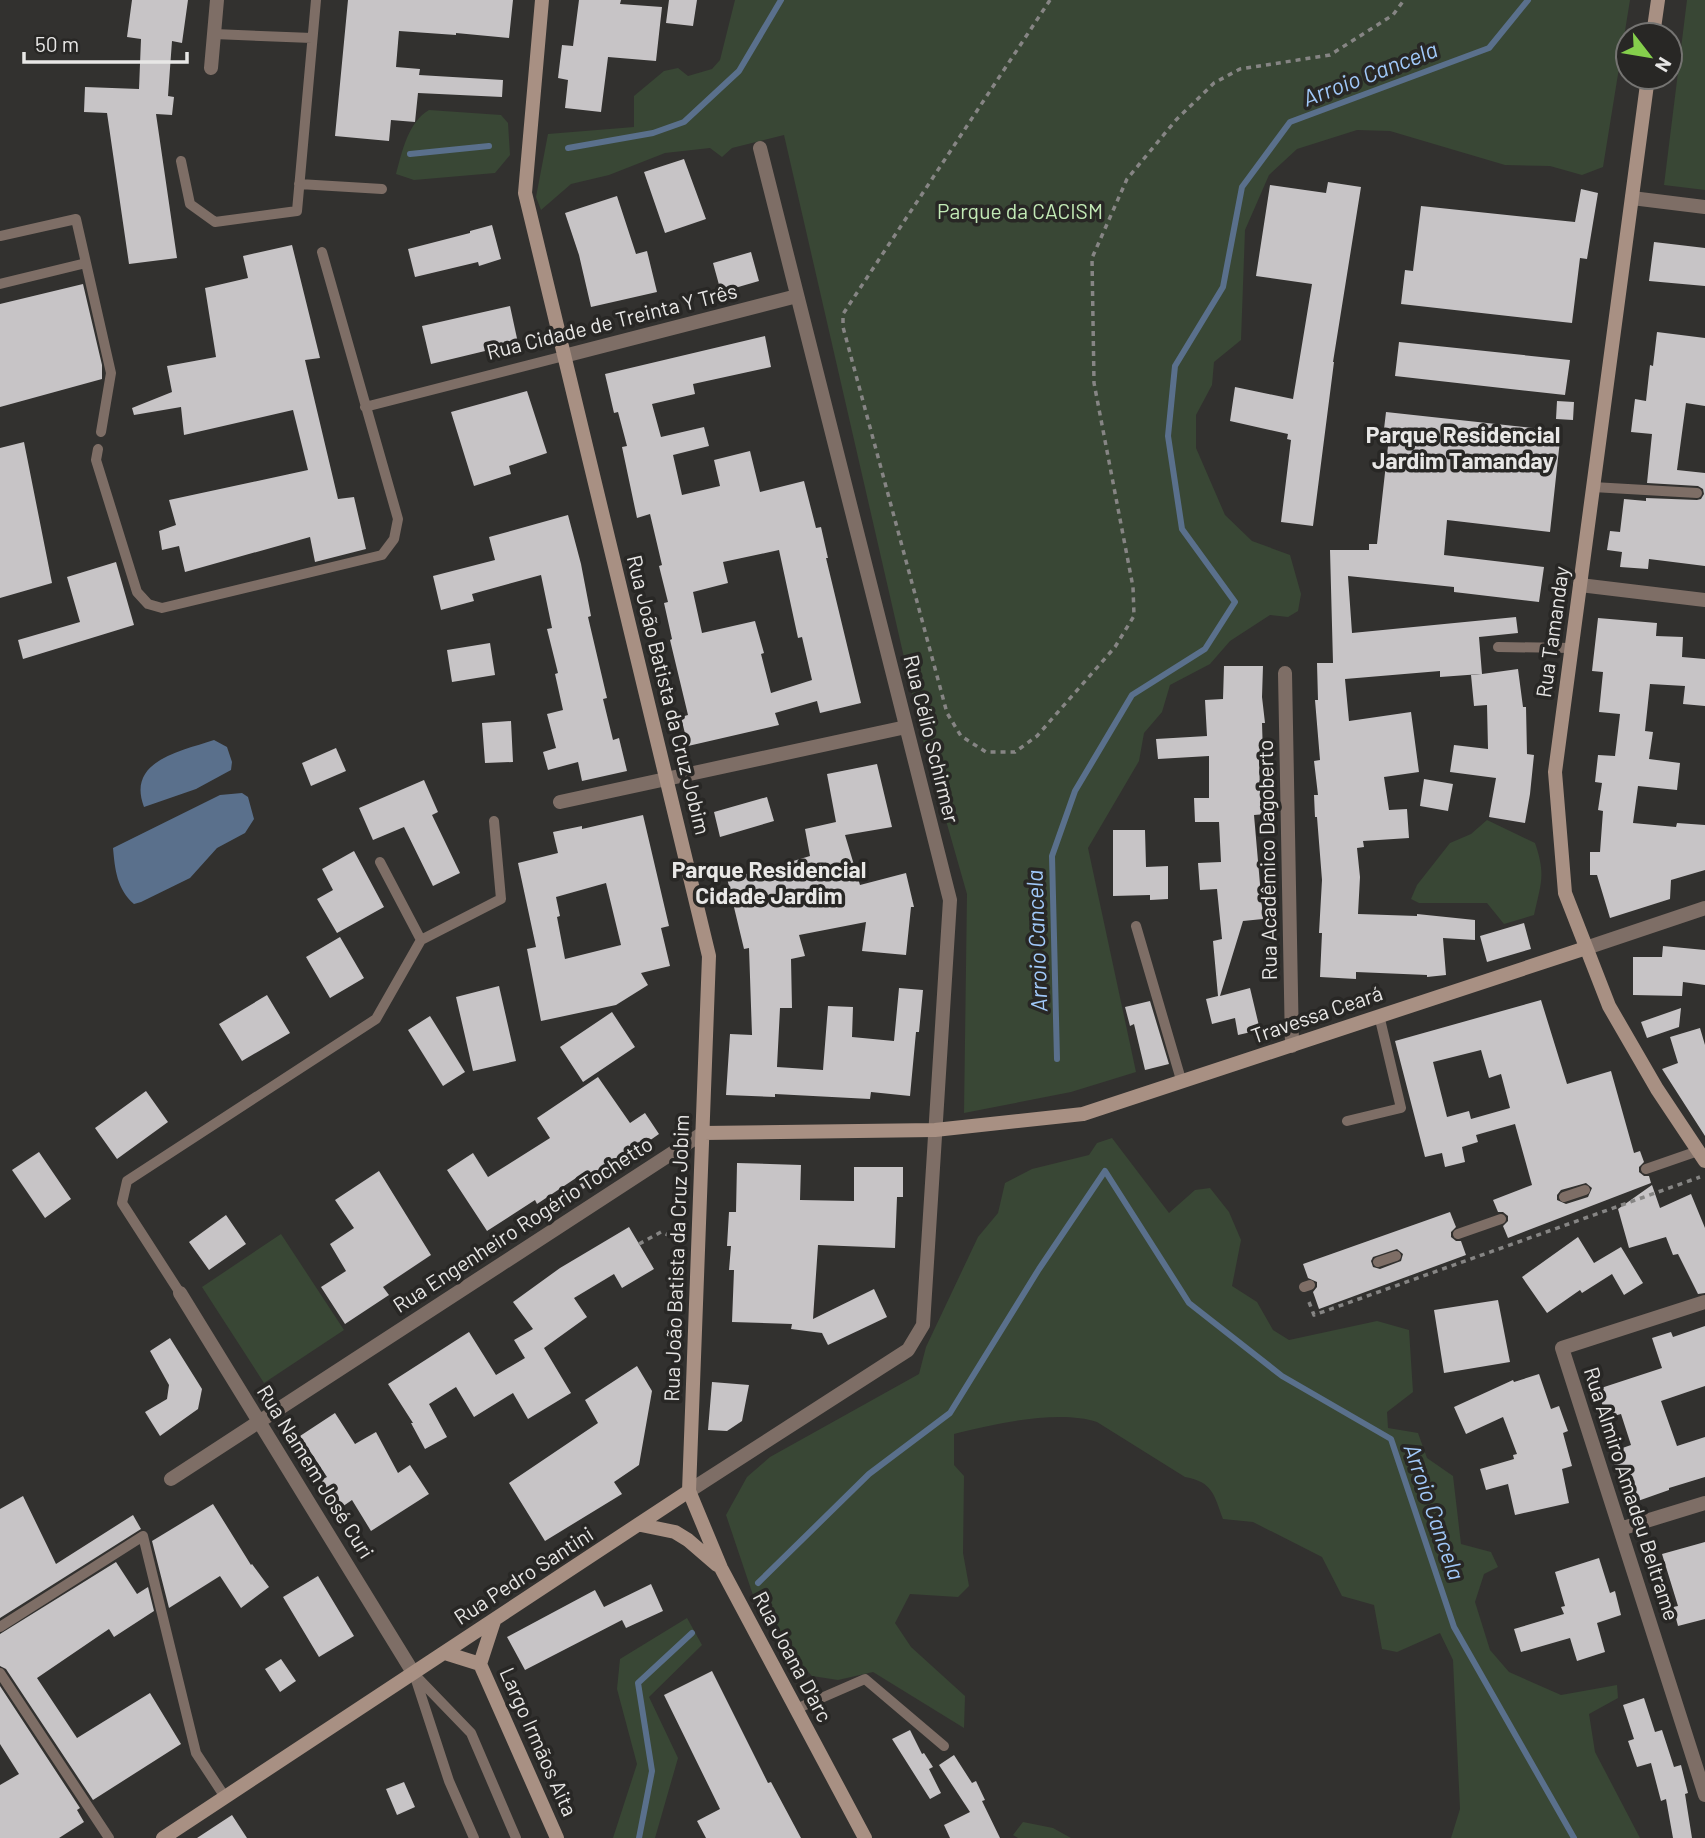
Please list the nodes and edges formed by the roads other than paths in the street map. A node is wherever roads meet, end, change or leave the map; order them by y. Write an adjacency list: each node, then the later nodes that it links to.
1 (217, 0): 6 (street)
2 (316, 0): 7 (lane)
3 (542, 0): 21 (street, Rua João Batista da Cruz Jobim)
4 (1658, 0): 5 (street)
5 (1655, 21)
6 (214, 34): 7 (lane); 8 (street)
7 (312, 38): 12 (lane)
8 (211, 68)
9 (1646, 91): 14 (street, Rua Tamanday)
10 (760, 148): 20 (street, Rua Célio Schirmer)
11 (181, 161): 12 (lane)
12 (299, 184): 13 (lane)
13 (382, 189)
14 (1632, 198): 15 (street); 25 (street, Rua Tamanday)
15 (1705, 206)
16 (0, 236): 18 (lane)
17 (322, 252): 22 (lane)
18 (86, 263): 19 (lane); 23 (lane)
19 (0, 284)
20 (797, 296): 21 (street, Rua Cidade de Treinta Y Três); 32 (street, Rua Célio Schirmer)
21 (564, 356): 22 (lane, Rua Cidade de Treinta Y Três); 33 (street, Rua João Batista da Cruz Jobim)
22 (365, 407): 24 (lane)
23 (101, 432)
24 (98, 449)
25 (1593, 487): 26 (lane); 27 (street, Rua Tamanday)
26 (1697, 493)
27 (1580, 585): 28 (street); 30 (street, Rua Tamanday)
28 (1705, 600)
29 (1498, 647): 30 (lane)
30 (1572, 648): 40 (street, Rua Tamanday)
31 (1285, 673): 42 (street, Rua Acadêmico Dagoberto)
32 (906, 727): 33 (street); 45 (street, Rua Célio Schirmer)
33 (666, 779): 34 (street); 46 (street, Rua João Batista da Cruz Jobim)
34 (560, 803)
35 (494, 821): 39 (lane)
36 (380, 862): 39 (lane)
37 (1705, 908): 40 (street, Travessa Ceará)
38 (1136, 926): 43 (lane)
39 (421, 940): 55 (lane)
40 (1586, 948): 41 (street, Travessa Ceará); 47 (street, Rua Tamanday)
41 (1379, 1015): 42 (street, Travessa Ceará); 44 (lane)
42 (1292, 1046): 43 (street, Travessa Ceará)
43 (1182, 1083): 45 (street, Travessa Ceará)
44 (1347, 1121)
45 (935, 1130): 46 (street); 57 (street, Rua Célio Schirmer)
46 (703, 1133): 58 (street, Rua Engenheiro Rogério Tochetto); 60 (street, Rua João Batista da Cruz Jobim)
47 (1703, 1153): 48 (lane)
48 (1646, 1169)
49 (1585, 1190): 50 (lane)
50 (1564, 1197)
51 (1501, 1219): 52 (lane)
52 (1458, 1234)
53 (1396, 1256): 54 (lane)
54 (1378, 1262)
55 (180, 1293): 58 (street, Rua Namem José Curi)
56 (1705, 1301): 63 (street, Rua Almiro Amadeu Beltrame)
57 (908, 1350): 60 (street, Rua Pedro Santini)
58 (259, 1422): 59 (street, Rua Engenheiro Rogério Tochetto); 70 (street, Rua Namem José Curi)
59 (171, 1479)
60 (689, 1491): 62 (street, Rua Pedro Santini); 64 (street, Rua Joana D'arc)
61 (1705, 1503): 63 (street)
62 (641, 1525): 64 (street); 65 (street, Rua Pedro Santini)
63 (1620, 1530): 73 (street, Rua Almiro Amadeu Beltrame)
64 (721, 1568): 71 (street, Rua Joana D'arc)
65 (495, 1621): 67 (street, Rua Pedro Santini); 68 (street, Largo Irmãos Aita)
66 (0, 1627): 74 (lane)
67 (445, 1653): 68 (street, Largo Irmãos Aita); 70 (street, Rua Pedro Santini)
68 (480, 1664): 79 (street, Largo Irmãos Aita)
69 (0, 1673): 75 (lane)
70 (414, 1674): 74 (street, Rua Pedro Santini); 77 (lane); 78 (lane)
71 (796, 1709): 72 (lane); 80 (street, Rua Joana D'arc)
72 (944, 1746)
73 (1705, 1795)
74 (225, 1797): 76 (street, Rua Pedro Santini)
75 (109, 1838)
76 (163, 1838)
77 (474, 1838)
78 (516, 1838)
79 (557, 1838)
80 (865, 1838)

